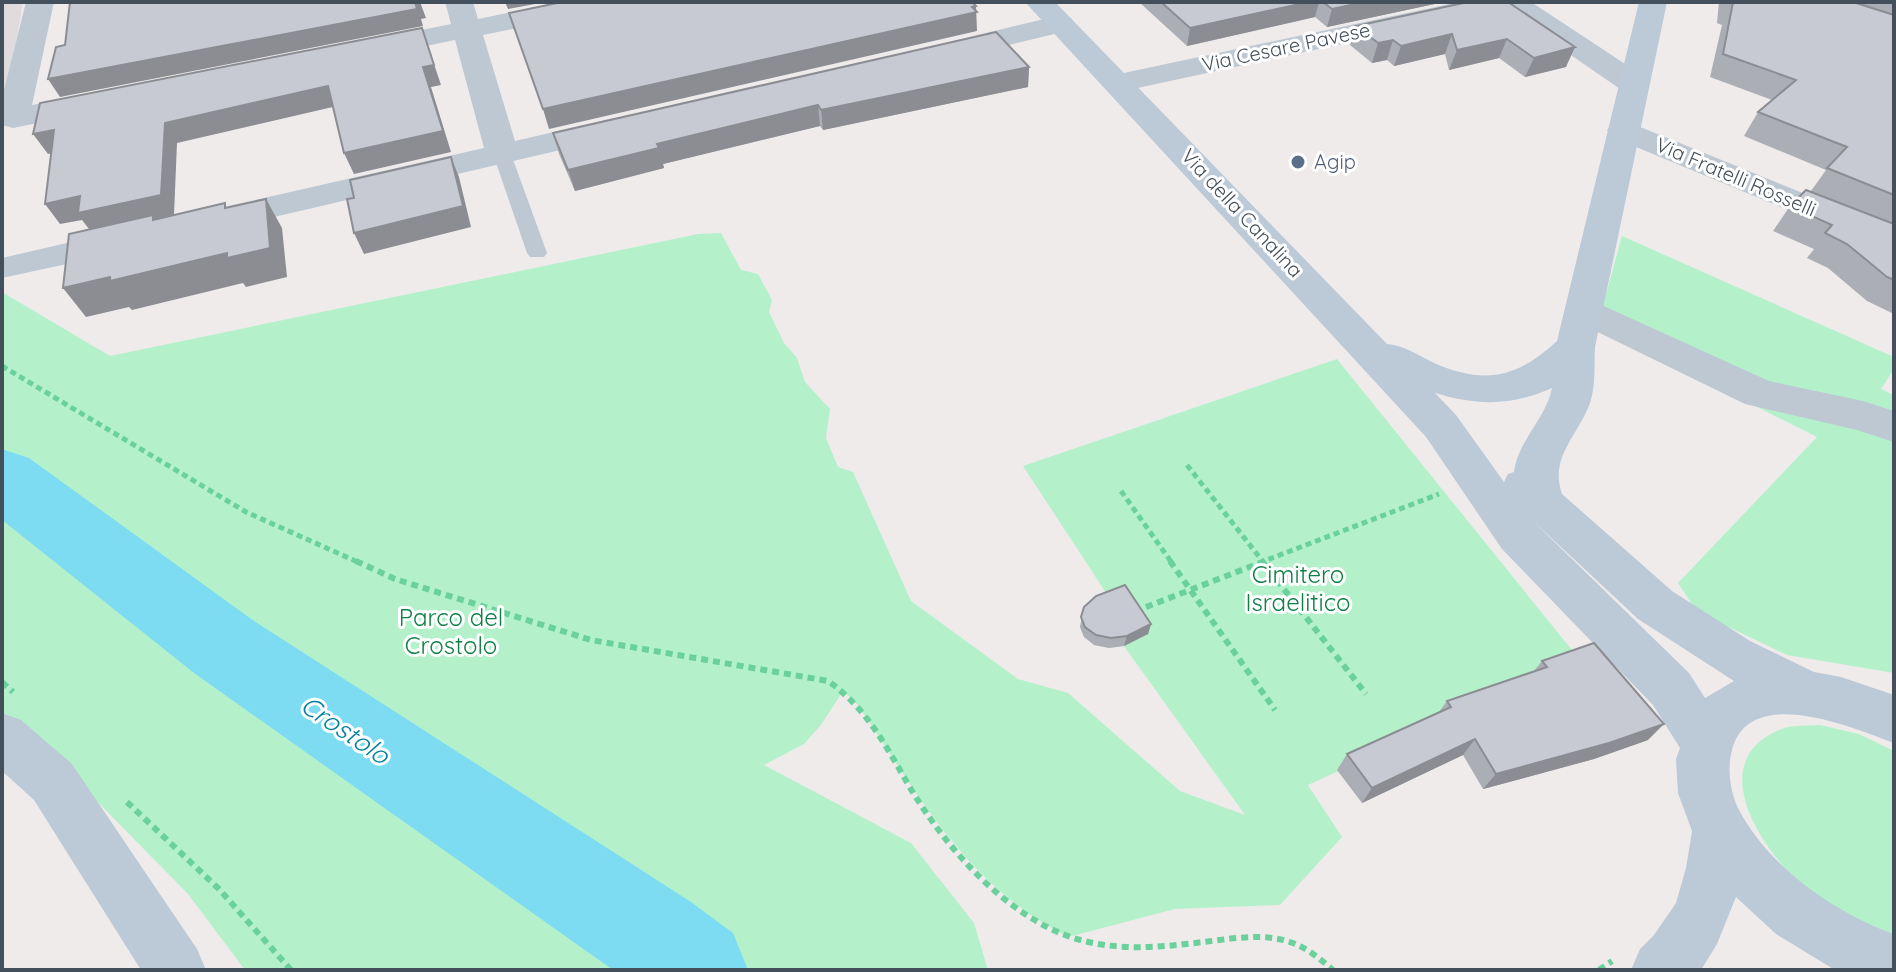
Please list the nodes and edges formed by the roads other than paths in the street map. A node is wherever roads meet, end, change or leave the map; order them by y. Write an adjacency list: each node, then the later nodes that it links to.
1 (40, 2): 12 (street)
2 (605, 2): 7 (street)
3 (1499, 2): 10 (street, Via Cesare Pavese)
4 (1512, 2): 11 (street)
5 (1653, 2): 11 (street, Via Fratelli Rosselli)
6 (1050, 13): 9 (street); 10 (street, Via della Canalina)
7 (463, 16): 8 (street); 15 (street)
8 (342, 54)
9 (906, 60)
10 (1119, 83): 20 (street, Via della Canalina)
11 (1634, 84): 14 (street, Via Fratelli Rosselli)
12 (123, 97)
13 (642, 121): 15 (street)
14 (1623, 130): 16 (street, Via Fratelli Rosselli); 19 (street, Via Fratelli Rosselli)
15 (502, 154): 17 (lane); 18 (street)
16 (1894, 243)
17 (537, 253)
18 (7, 268)
19 (1579, 328): 20 (street); 22 (street); 23 (street, Via Fratelli Rosselli)
20 (1366, 345): 21 (street, Via della Canalina)
21 (1441, 426): 23 (street, Via della Canalina); 27 (street, Via della Canalina)
22 (1894, 427)
23 (1544, 505): 24 (street, Via della Canalina)
24 (1805, 692): 25 (street); 27 (street)
25 (1891, 716)
26 (13, 720): 30 (street)
27 (1706, 743): 28 (street)
28 (1720, 829): 29 (street); 31 (street)
29 (1887, 962): 32 (street)
30 (176, 970)
31 (1661, 970)
32 (1814, 970)

